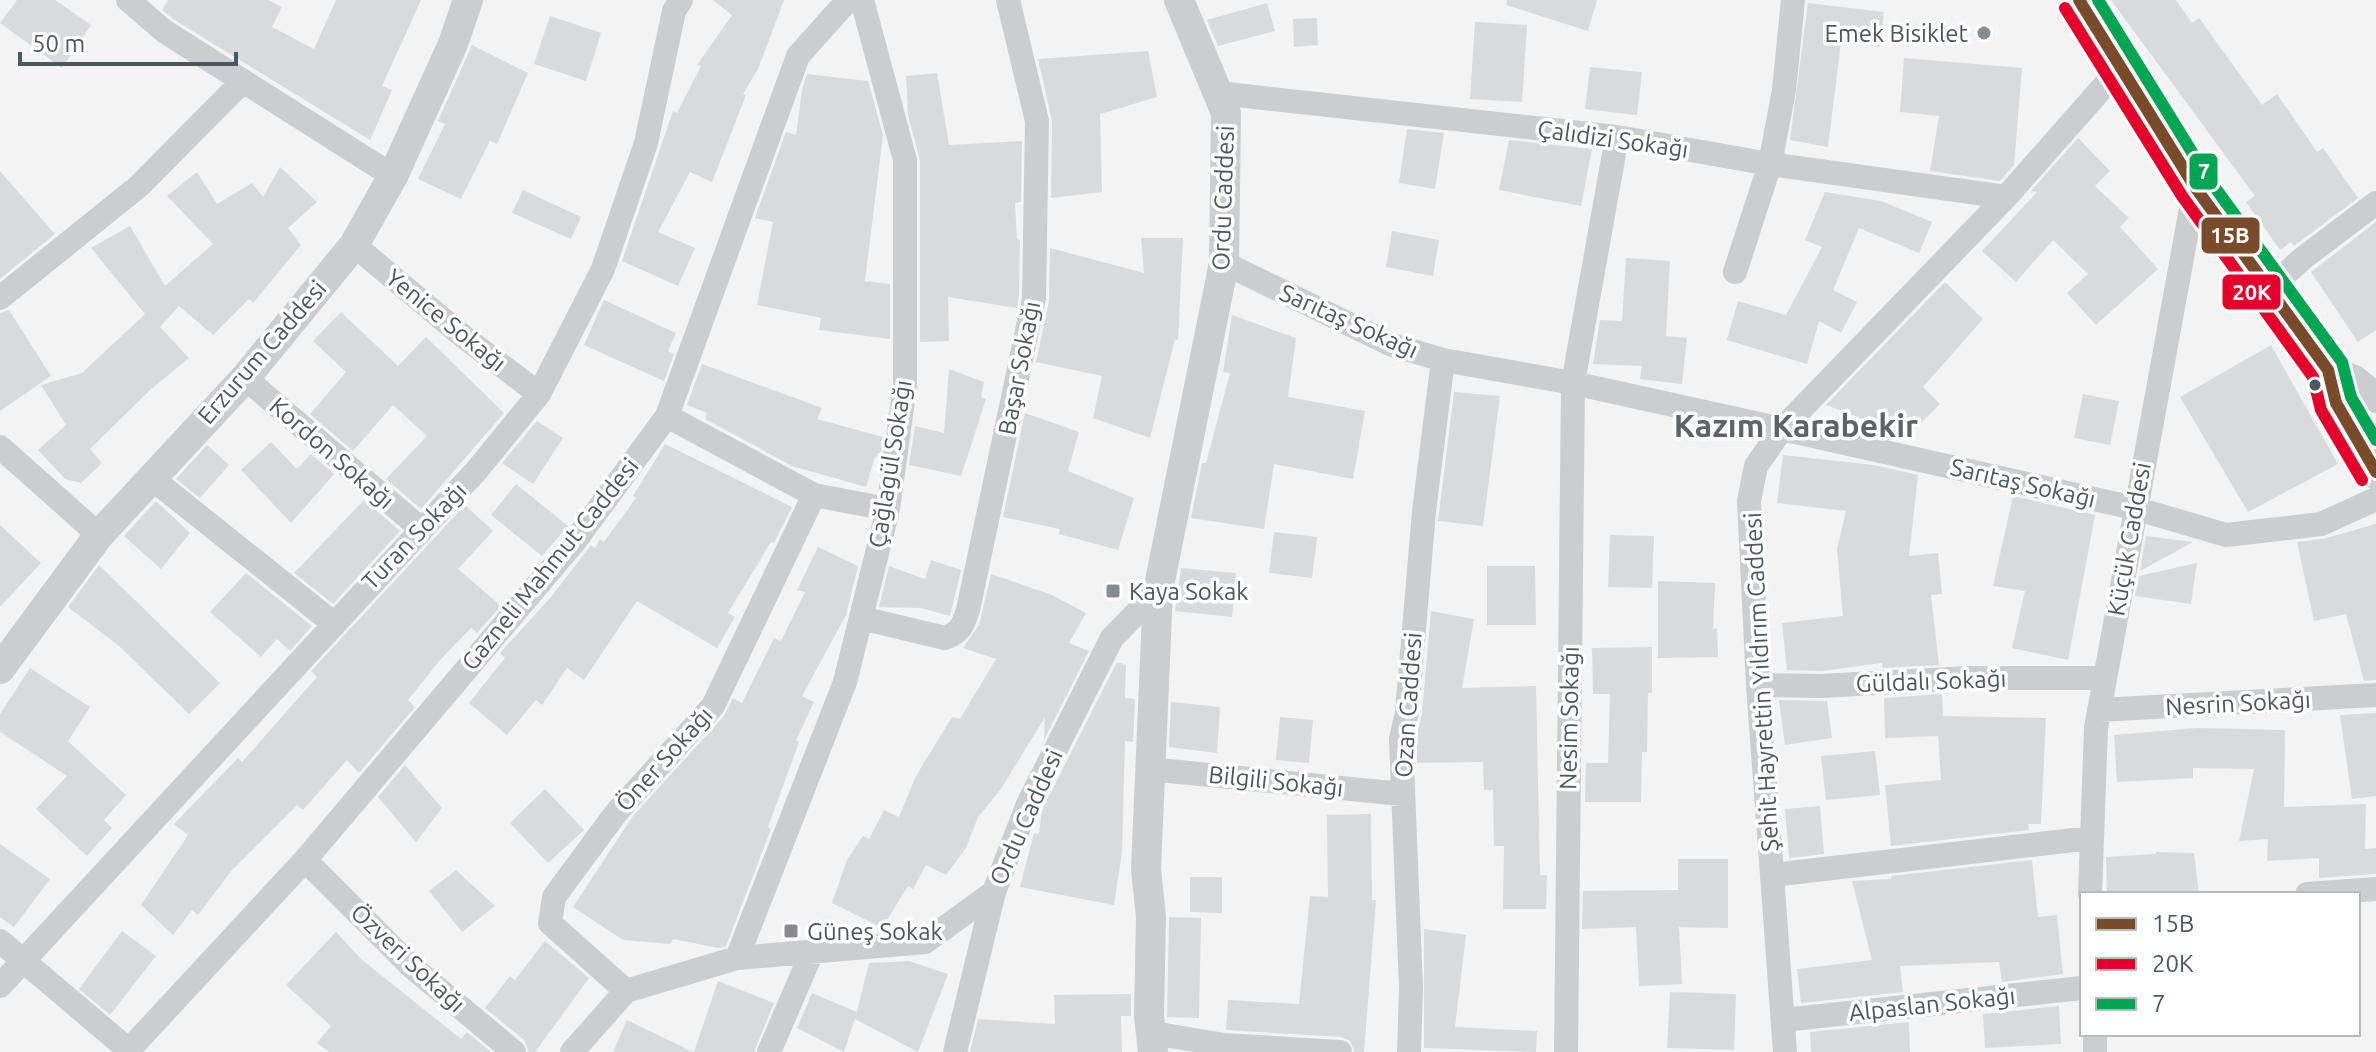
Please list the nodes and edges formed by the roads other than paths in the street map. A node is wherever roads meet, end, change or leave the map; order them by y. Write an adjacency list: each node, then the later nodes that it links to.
1 (128, 0): 11 (street)
2 (468, 0): 15 (street, Erzurum Caddesi)
3 (681, 0): 28 (street, Turan Sokağı)
4 (848, 0): 30 (street, Gazneli Mahmut Caddesi)
5 (862, 0): 38 (street, Çağlagül Sokağı)
6 (1008, 0): 42 (street, Başar Sokağı)
7 (1179, 0): 12 (street, Ordu Caddesi)
8 (1793, 0): 14 (street)
9 (2079, 0): 10 (main road)
10 (2119, 69): 16 (main road); 17 (street, Şehit Hayrettin Yıldırım Caddesi)
11 (243, 81): 15 (street); 23 (street)
12 (1218, 93): 13 (street, Çalıdizi Sokağı); 20 (street, Ordu Caddesi)
13 (1617, 137): 14 (street, Çalıdizi Sokağı); 27 (street)
14 (1770, 164): 17 (street, Çalıdizi Sokağı); 21 (street)
15 (393, 176): 19 (street, Erzurum Caddesi)
16 (2195, 187): 22 (main road); 37 (street, Küçük Caddesi)
17 (2006, 197): 31 (street, Şehit Hayrettin Yıldırım Caddesi)
18 (2376, 203): 22 (street)
19 (354, 245): 26 (street, Erzurum Caddesi); 28 (street, Yenice Sokağı)
20 (1224, 263): 24 (street, Sarıtaş Sokağı); 41 (street, Ordu Caddesi)
21 (1735, 272)
22 (2269, 289): 25 (main road)
23 (0, 298)
24 (1443, 360): 27 (street, Sarıtaş Sokağı); 50 (street, Ozan Caddesi)
25 (2328, 370): 29 (street); 33 (main road)
26 (245, 378): 34 (street, Erzurum Caddesi); 39 (street, Kordon Sokağı)
27 (1573, 383): 31 (street, Sarıtaş Sokağı); 74 (street, Nesim Sokağı)
28 (539, 394): 39 (street, Turan Sokağı)
29 (2376, 398)
30 (667, 416): 35 (street); 52 (street, Gazneli Mahmut Caddesi)
31 (1782, 429): 37 (street, Sarıtaş Sokağı); 46 (street, Şehit Hayrettin Yıldırım Caddesi)
32 (0, 447): 40 (street)
33 (2376, 472)
34 (150, 477): 40 (street, Erzurum Caddesi); 43 (street)
35 (814, 495): 38 (street); 64 (street, Öner Sokağı)
36 (2376, 499): 37 (street, Sarıtaş Sokağı)
37 (2134, 508): 45 (street, Küçük Caddesi)
38 (888, 509): 42 (street, Çağlagül Sokağı)
39 (420, 528): 43 (street, Turan Sokağı)
40 (99, 535): 44 (street, Erzurum Caddesi)
41 (1158, 591): 49 (street, Ordu Caddesi); 55 (street, Ordu Caddesi)
42 (861, 618): 60 (street, Çağlagül Sokağı)
43 (333, 623): 61 (street, Turan Sokağı)
44 (0, 669)
45 (2105, 678): 46 (street, Güldalı Sokağı); 48 (street, Küçük Caddesi)
46 (1758, 685): 53 (street, Şehit Hayrettin Yıldırım Caddesi)
47 (2376, 695): 48 (street, Nesrin Sokağı)
48 (2099, 710): 51 (street, Küçük Caddesi)
49 (1149, 769): 50 (street, Bilgili Sokağı); 66 (street, Ordu Caddesi)
50 (1402, 794): 73 (street, Ozan Caddesi)
51 (2091, 838): 53 (street); 56 (street, Küçük Caddesi)
52 (305, 860): 67 (street, Gazneli Mahmut Caddesi); 68 (street, Özveri Sokağı)
53 (1773, 875): 65 (street, Şehit Hayrettin Yıldırım Caddesi)
54 (2376, 889): 57 (street)
55 (994, 892): 59 (street, Ordu Caddesi); 71 (street)
56 (2090, 892)
57 (2335, 892)
58 (0, 941): 61 (street)
59 (812, 952): 60 (street, Ordu Caddesi); 70 (street)
60 (737, 958): 64 (street, Ordu Caddesi)
61 (27, 961): 62 (street, Turan Sokağı); 67 (street)
62 (0, 986)
63 (2080, 988): 65 (street, Alpaslan Sokağı)
64 (626, 991): 69 (street)
65 (1783, 1020): 75 (street, Şehit Hayrettin Yıldırım Caddesi)
66 (1153, 1042): 72 (street)
67 (129, 1051)
68 (514, 1052)
69 (572, 1052)
70 (769, 1052)
71 (955, 1052)
72 (1340, 1052)
73 (1409, 1052)
74 (1566, 1052)
75 (1785, 1052)

